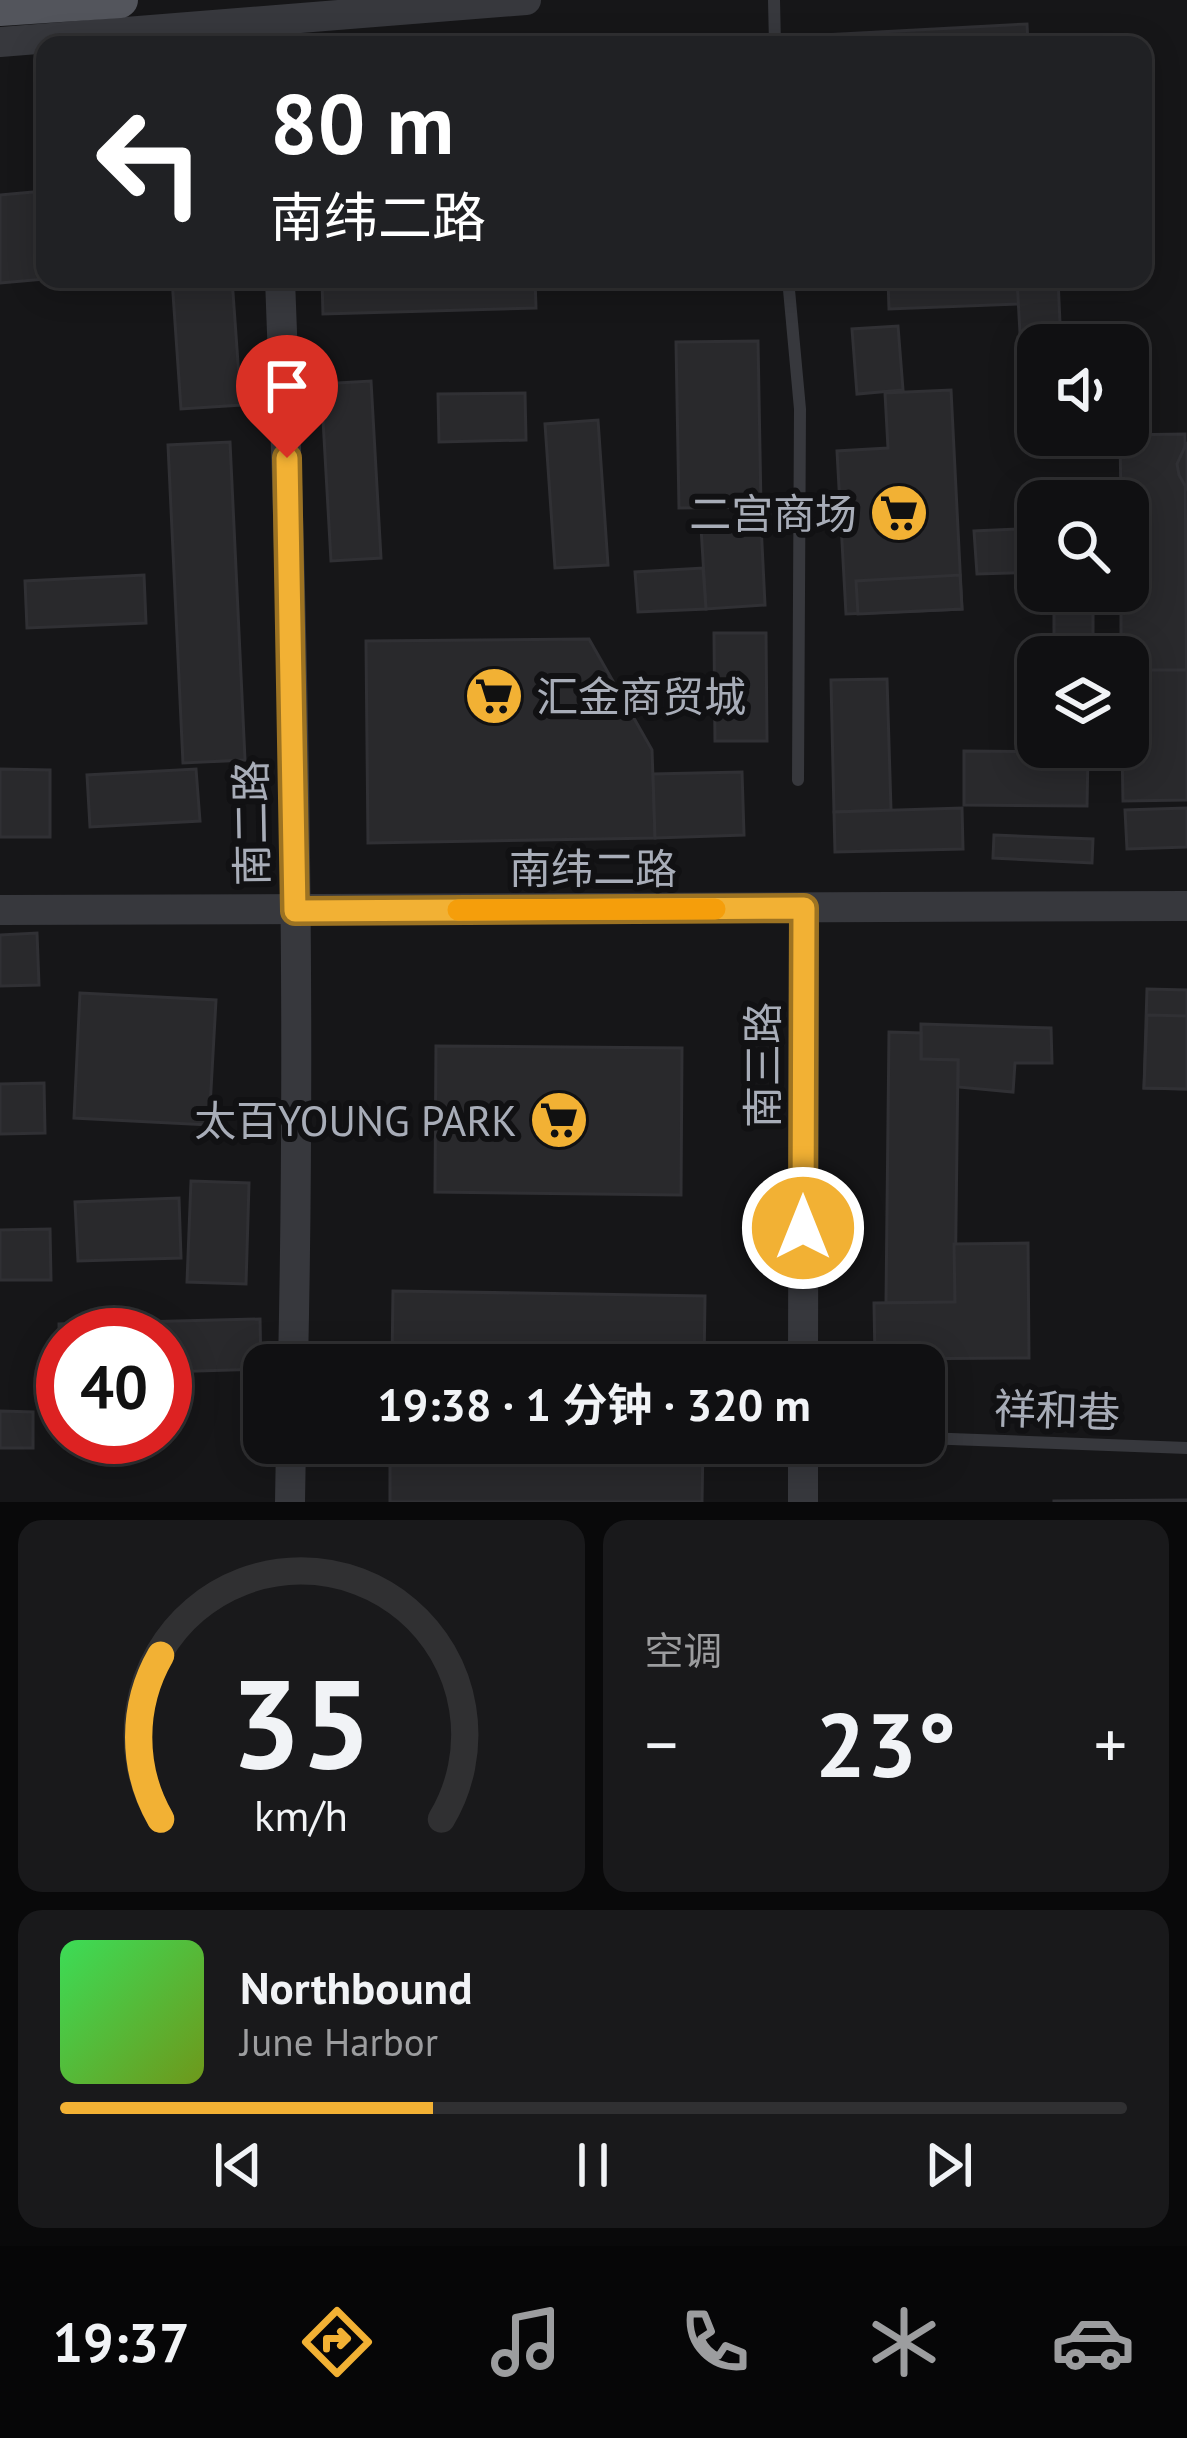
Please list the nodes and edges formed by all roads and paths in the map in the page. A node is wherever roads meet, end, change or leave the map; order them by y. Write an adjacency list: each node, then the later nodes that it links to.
1 (120, 0): 4 (main road)
2 (526, 0): 5 (street)
3 (774, 0): 7 (lane)
4 (0, 8)
5 (263, 22): 6 (street)
6 (79, 36)
7 (776, 36)
8 (36, 39): 9 (street)
9 (0, 42)
10 (280, 288): 16 (street, 南二路)
11 (789, 288): 12 (lane)
12 (798, 780)
13 (1187, 906): 14 (street, 南纬二路)
14 (804, 908): 16 (street, 南纬二路); 18 (street, 南三路)
15 (0, 910): 16 (street, 南纬二路)
16 (295, 911): 17 (street, 南二路)
17 (294, 1344)
18 (803, 1344)
19 (945, 1439): 20 (lane, 祥和巷)
20 (1187, 1448)
21 (291, 1464): 23 (street)
22 (803, 1464): 24 (street)
23 (290, 1502)
24 (803, 1502)

